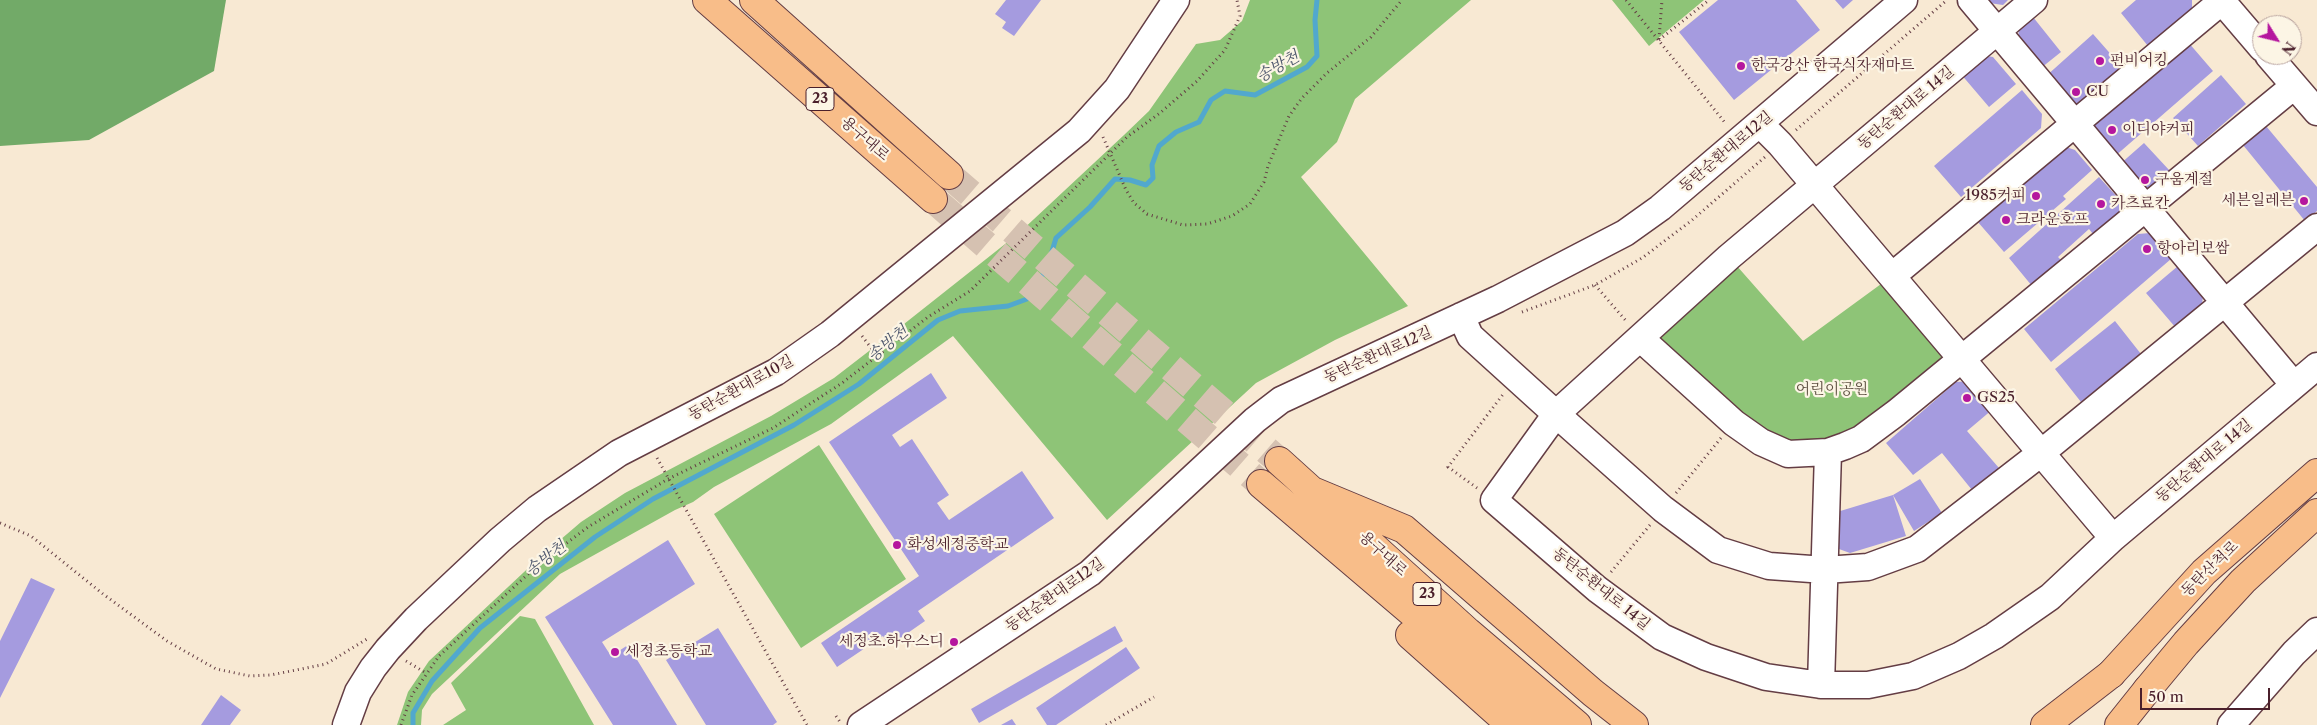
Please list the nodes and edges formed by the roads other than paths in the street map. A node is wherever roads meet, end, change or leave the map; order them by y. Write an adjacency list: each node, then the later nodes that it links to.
1 (708, 0): 17 (main road, 용구대로 / 23)
2 (754, 0): 15 (main road, 용구대로 / 23)
3 (1176, 0): 44 (street, 동탄순환대로10길)
4 (1904, 0): 13 (street, 동탄순환대로12길)
5 (1971, 0): 8 (street)
6 (2034, 0): 8 (street, 동탄순환대로 14길)
7 (2221, 1): 9 (street); 14 (street)
8 (1997, 31): 14 (street); 16 (street, 동탄순환대로 14길)
9 (2252, 37)
10 (2276, 65): 11 (street)
11 (2294, 86): 12 (street); 18 (street)
12 (2317, 112)
13 (1760, 124): 16 (street); 22 (street, 동탄순환대로12길)
14 (2075, 124): 18 (street); 20 (street)
15 (949, 175)
16 (1814, 185): 20 (street); 23 (street, 동탄순환대로 14길)
17 (933, 199)
18 (2146, 208): 21 (street); 24 (street)
19 (2317, 226): 21 (street)
20 (1892, 276): 24 (street)
21 (2225, 302): 26 (street); 29 (street)
22 (1461, 316): 27 (street); 45 (street, 동탄순환대로12길)
23 (1640, 338): 27 (street, 동탄순환대로 14길); 28 (street)
24 (1962, 359): 28 (street); 29 (street)
25 (2317, 366): 26 (street, 동탄순환대로 14길)
26 (2294, 385): 36 (street, 동탄순환대로 14길)
27 (1556, 414): 37 (street); 40 (street, 동탄순환대로 14길)
28 (1828, 452): 37 (street)
29 (2041, 453): 36 (street); 37 (street)
30 (1279, 461): 33 (main road, 용구대로 / 23)
31 (2317, 473): 39 (main road, 동탄산척로)
32 (1262, 484): 34 (main road, 용구대로 / 23)
33 (1315, 492): 42 (main road); 47 (main road, 용구대로 / 23)
34 (1292, 511): 43 (main road); 46 (main road, 용구대로 / 23)
35 (2317, 514): 41 (main road)
36 (2113, 538): 40 (street, 동탄순환대로 14길)
37 (1824, 570): 40 (street)
38 (2317, 630): 53 (street)
39 (2111, 674): 49 (main road); 50 (main road)
40 (1821, 685)
41 (2147, 690): 51 (main road); 52 (main road)
42 (1626, 718): 48 (main road)
43 (1509, 724)
44 (346, 725)
45 (861, 725)
46 (1544, 725)
47 (1577, 725)
48 (1641, 725)
49 (2045, 725)
50 (2071, 725)
51 (2119, 725)
52 (2123, 725)
53 (2231, 725)

